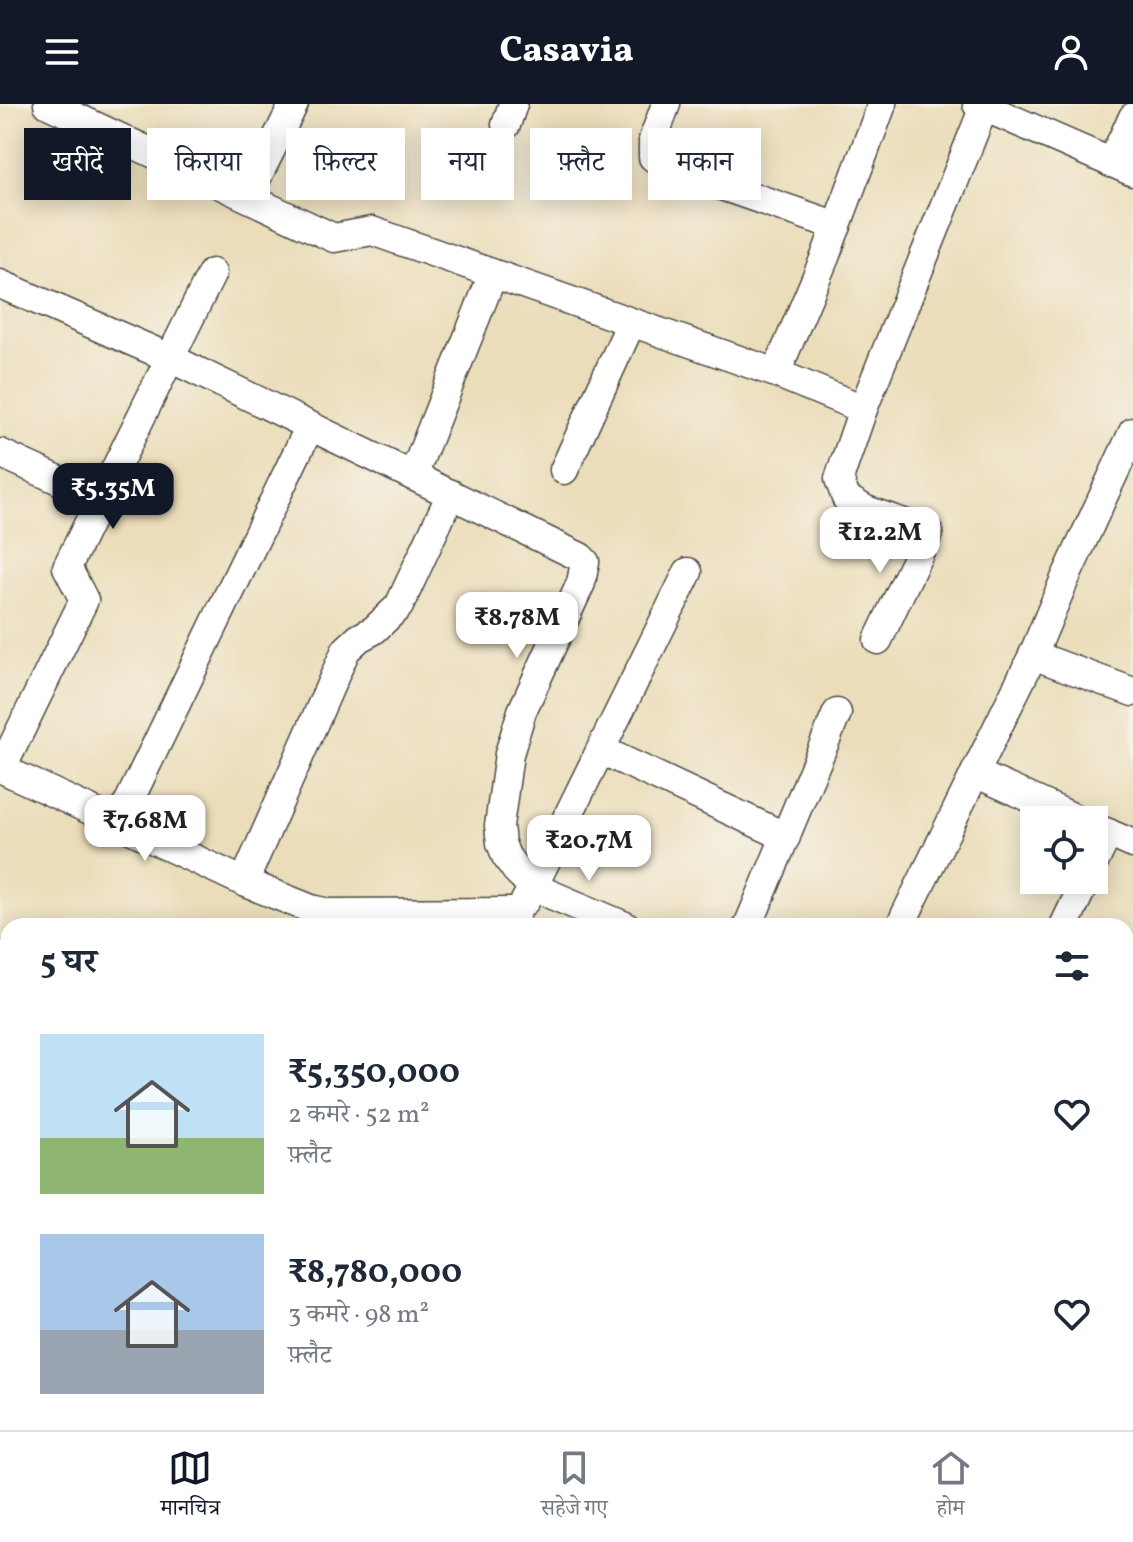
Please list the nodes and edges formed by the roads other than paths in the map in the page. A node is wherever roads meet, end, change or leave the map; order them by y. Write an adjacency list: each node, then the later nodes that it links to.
1 (48, 104): 6 (street)
2 (294, 104): 9 (street)
3 (666, 104): 12 (street)
4 (882, 104): 12 (street)
5 (981, 106): 10 (street); 19 (street)
6 (88, 112): 8 (street)
7 (1133, 117): 10 (street)
8 (147, 144)
9 (270, 151)
10 (1122, 168)
11 (253, 200): 14 (street)
12 (837, 226): 18 (street)
13 (212, 273): 17 (street)
14 (493, 274): 16 (street); 24 (street)
15 (0, 284): 17 (street)
16 (631, 323): 18 (street); 23 (street)
17 (170, 358): 20 (street); 26 (street)
18 (776, 373): 19 (street)
19 (863, 409): 28 (street)
20 (310, 426): 24 (street); 36 (street)
21 (1133, 432): 29 (street)
22 (0, 453): 26 (street)
23 (564, 470)
24 (413, 476): 25 (street)
25 (451, 494): 38 (street); 39 (street)
26 (100, 499): 33 (street)
27 (688, 572): 32 (street)
28 (878, 640)
29 (1033, 655): 30 (street); 34 (street)
30 (1133, 692)
31 (837, 713): 37 (street)
32 (601, 750): 37 (street); 39 (street)
33 (1, 768): 36 (street)
34 (975, 773): 35 (street); 45 (street)
35 (1048, 806)
36 (119, 822): 38 (street)
37 (786, 837): 44 (street)
38 (244, 882): 41 (street)
39 (533, 887): 42 (street); 43 (street)
40 (1079, 894): 46 (street)
41 (483, 918)
42 (515, 918)
43 (606, 918)
44 (751, 918)
45 (904, 918)
46 (1068, 918)

